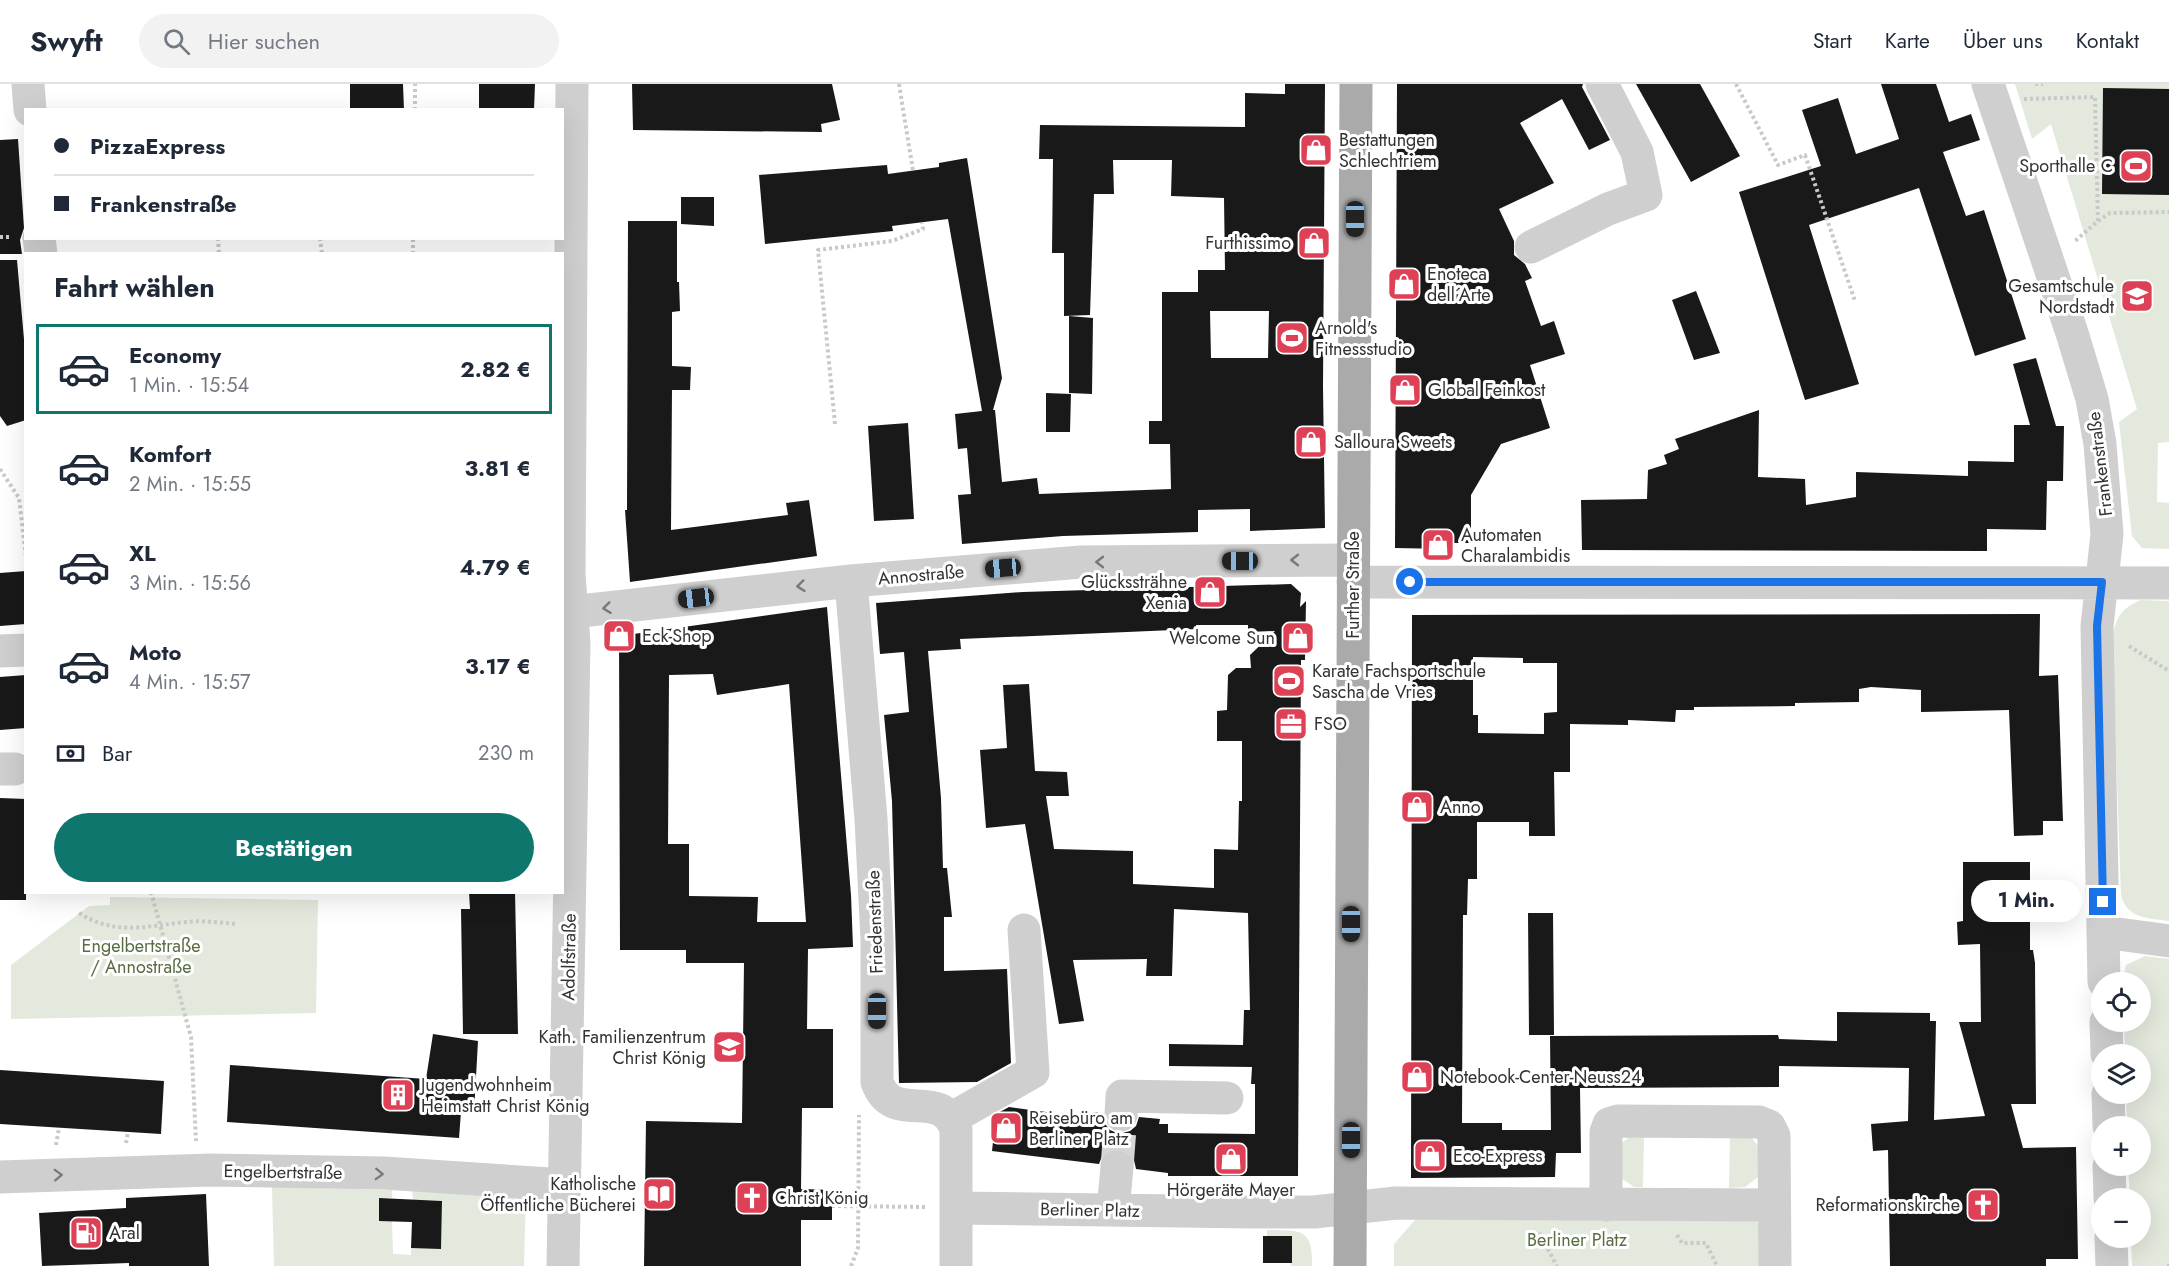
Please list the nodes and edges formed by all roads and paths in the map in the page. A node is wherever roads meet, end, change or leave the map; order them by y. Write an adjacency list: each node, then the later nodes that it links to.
1 (28, 84): 11 (street)
2 (415, 84): 12 (path)
3 (572, 84): 20 (street, Adolfstraße)
4 (899, 84): 13 (path)
5 (1356, 84): 24 (main road, Further Straße)
6 (1602, 84): 17 (street)
7 (1736, 84): 19 (path)
8 (2035, 84): 9 (path)
9 (2043, 84)
10 (1990, 92): 15 (path); 18 (street, Frankenstraße)
11 (30, 108)
12 (415, 108)
13 (913, 171)
14 (2169, 212): 15 (path)
15 (2098, 221): 18 (path)
16 (922, 223): 21 (path)
17 (1546, 249)
18 (2048, 263): 26 (street, Frankenstraße)
19 (1855, 302)
20 (566, 309): 28 (street, Adolfstraße)
21 (836, 424)
22 (0, 469): 23 (path)
23 (24, 540)
24 (1353, 571): 25 (street, Annostraße, one-way to 25); 26 (street, Annostraße); 54 (main road, Further Straße)
25 (851, 581): 28 (street, Annostraße, one-way to 28); 41 (street, Friedenstraße)
26 (2102, 582): 27 (street, Annostraße); 29 (street, Frankenstraße)
27 (2169, 583)
28 (567, 612): 48 (street, Adolfstraße)
29 (2097, 626): 32 (path); 38 (street, Frankenstraße)
30 (24, 650): 31 (street)
31 (0, 651)
32 (2169, 671)
33 (152, 894): 36 (path)
34 (79, 913): 36 (path)
35 (237, 924): 36 (path)
36 (161, 927): 46 (path)
37 (1024, 930): 44 (street)
38 (2103, 932): 39 (street); 40 (street, Frankenstraße)
39 (2169, 941)
40 (2104, 972)
41 (881, 1093): 44 (street); 52 (path)
42 (1227, 1098): 43 (street)
43 (1121, 1115)
44 (952, 1118): 53 (street)
45 (1117, 1167): 55 (street)
46 (198, 1170): 47 (street, Engelbertstraße, one-way to 46); 48 (street, Engelbertstraße, one-way to 48)
47 (0, 1177)
48 (566, 1185): 57 (street, Adolfstraße)
49 (1606, 1205): 50 (street, Berliner Platz); 50 (street); 54 (street, Berliner Platz)
50 (1774, 1205): 61 (street)
51 (832, 1206): 52 (path)
52 (858, 1206): 53 (path); 58 (path)
53 (956, 1208): 55 (street, Berliner Platz); 59 (street)
54 (1350, 1208): 55 (street, Berliner Platz); 60 (main road, Further Straße)
55 (1113, 1210)
56 (2111, 1248): 62 (street)
57 (563, 1266)
58 (851, 1266)
59 (956, 1266)
60 (1350, 1266)
61 (1775, 1266)
62 (2112, 1266)

